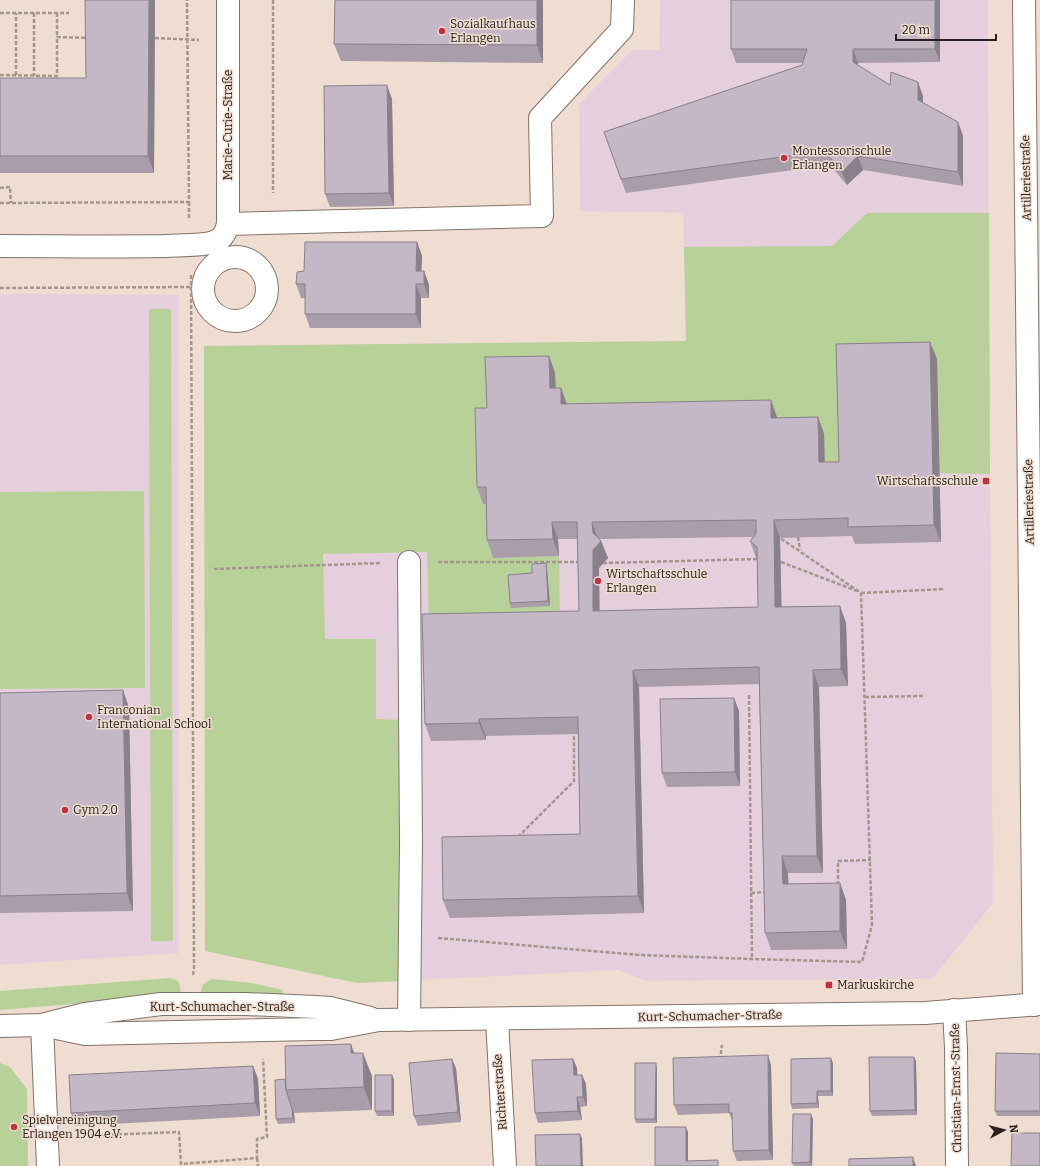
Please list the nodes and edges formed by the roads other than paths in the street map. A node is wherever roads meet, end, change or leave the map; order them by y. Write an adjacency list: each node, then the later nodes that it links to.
1 (228, 0): 4 (street, Marie-Curie-Straße)
2 (622, 0): 4 (street)
3 (1024, 0): 7 (street, Artilleriestraße)
4 (228, 224): 5 (street)
5 (0, 246)
6 (409, 562): 11 (street)
7 (1037, 1004): 8 (street, Kurt-Schumacher-Straße)
8 (954, 1010): 9 (street, Kurt-Schumacher-Straße); 16 (street, Christian-Ernst-Straße)
9 (497, 1019): 11 (street, Kurt-Schumacher-Straße); 15 (street, Richterstraße)
10 (379, 1020): 11 (street, Kurt-Schumacher-Straße); 12 (street, Kurt-Schumacher-Straße); 12 (street, Kurt-Schumacher-Straße)
11 (409, 1020)
12 (42, 1025): 13 (street, Kurt-Schumacher-Straße); 14 (street)
13 (0, 1026)
14 (48, 1166)
15 (505, 1166)
16 (957, 1166)

